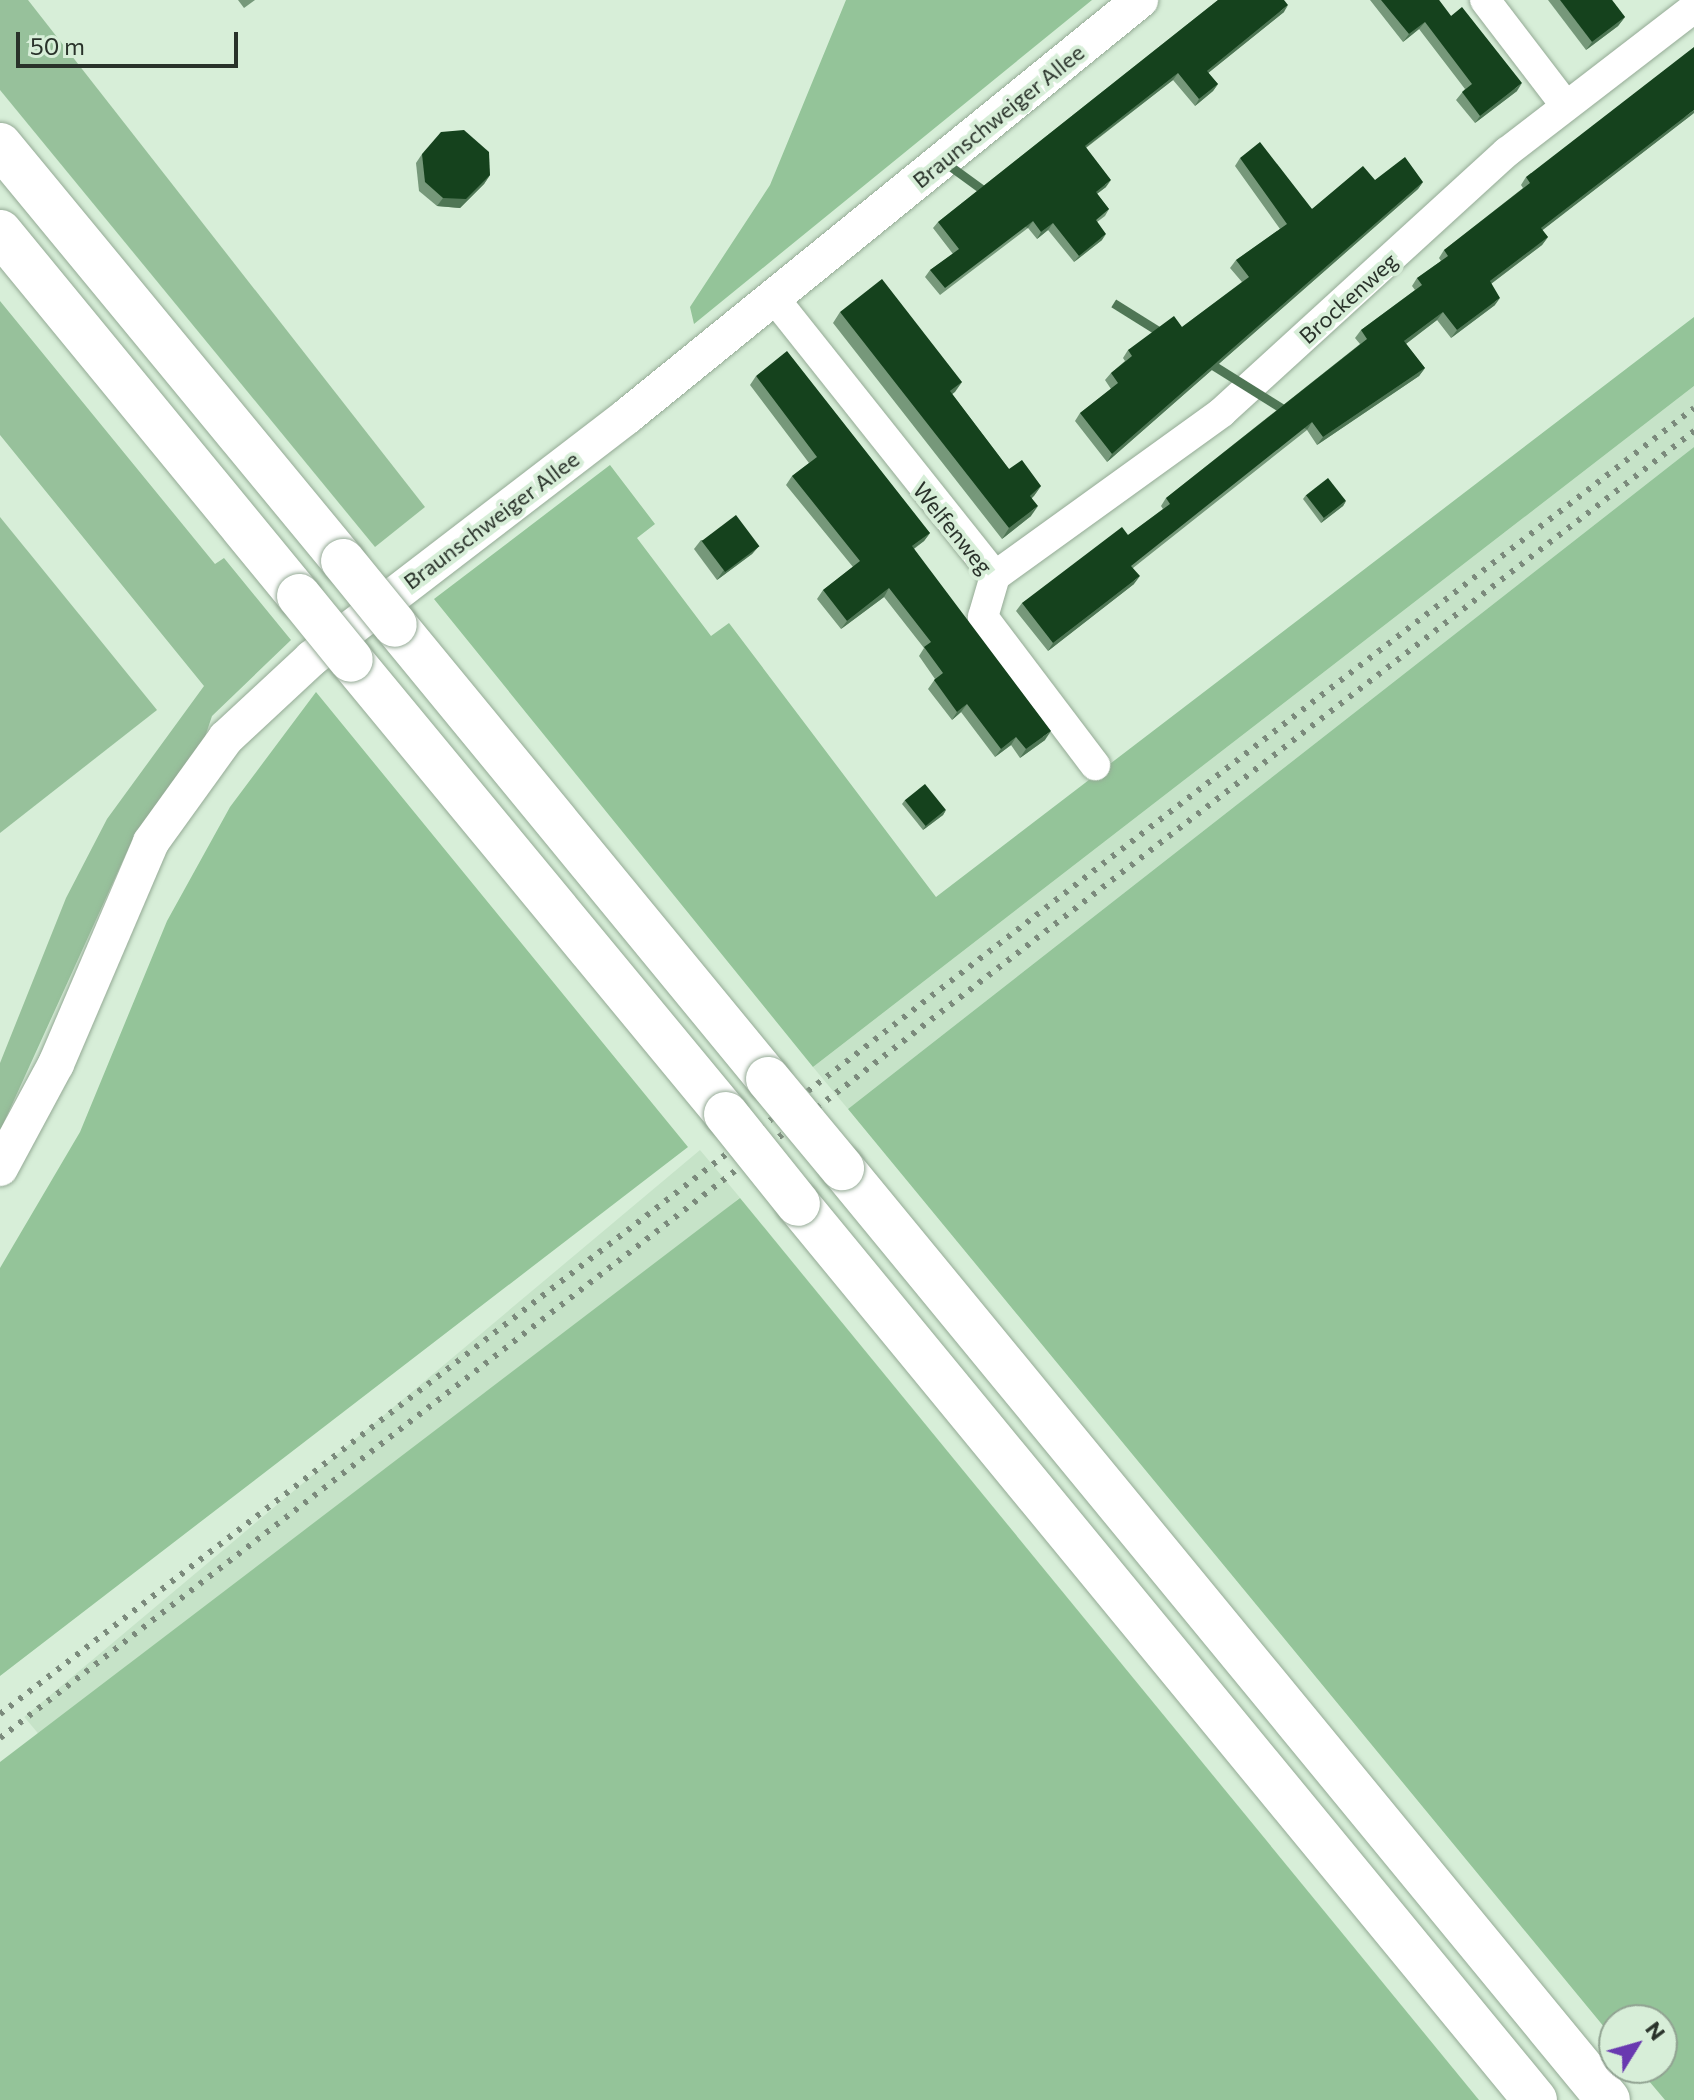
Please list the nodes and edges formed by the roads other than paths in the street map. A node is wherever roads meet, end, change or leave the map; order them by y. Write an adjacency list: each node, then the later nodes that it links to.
1 (1140, 0): 7 (street, Braunschweiger Allee)
2 (1485, 0): 4 (street)
3 (1694, 8): 4 (street, Brockenweg)
4 (1566, 106): 8 (street, Brockenweg)
5 (0, 145): 12 (highway, bridge)
6 (0, 232): 11 (highway, bridge)
7 (774, 298): 8 (street, Welfenweg); 10 (street, Braunschweiger Allee)
8 (995, 576): 9 (street, Welfenweg)
9 (1095, 765)
10 (0, 1168)
11 (1535, 2100)
12 (1608, 2100)

